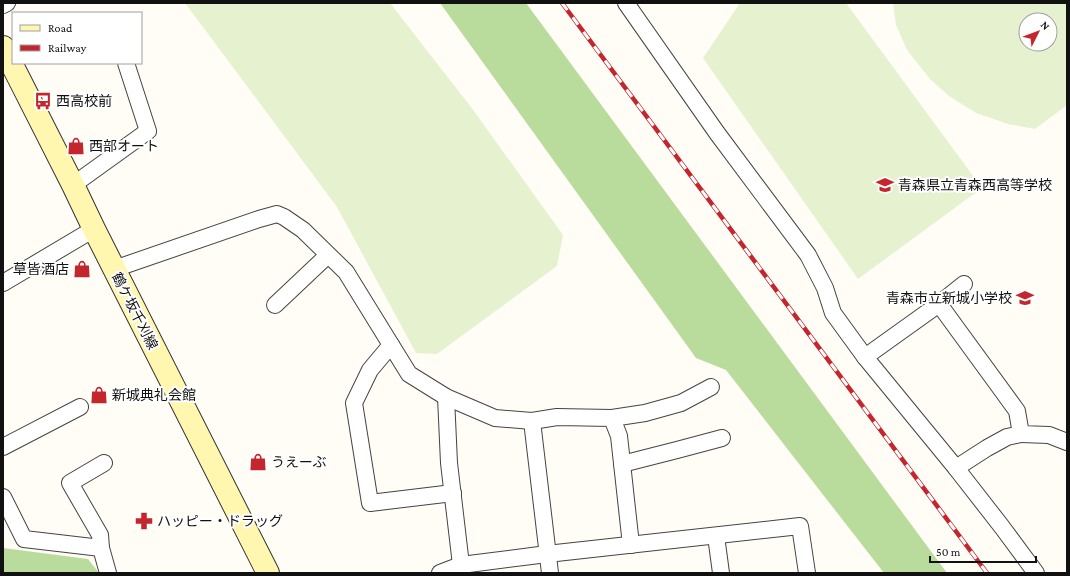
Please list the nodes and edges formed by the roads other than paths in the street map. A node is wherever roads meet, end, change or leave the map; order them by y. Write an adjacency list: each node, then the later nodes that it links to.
1 (7, 3): 3 (street)
2 (626, 3): 15 (street)
3 (3, 5)
4 (6, 61): 6 (main road, 鶴ケ坂千刈線)
5 (126, 64): 6 (street)
6 (73, 185): 7 (main road, 鶴ケ坂千刈線)
7 (94, 229): 9 (main road, 鶴ケ坂千刈線); 10 (street)
8 (328, 255): 9 (street); 13 (street); 14 (street)
9 (114, 269): 36 (main road, 鶴ケ坂千刈線)
10 (3, 283)
11 (964, 284): 12 (street)
12 (939, 304): 15 (street); 21 (street)
13 (275, 305)
14 (391, 345): 17 (street); 28 (street)
15 (865, 357): 27 (street)
16 (711, 387): 19 (street)
17 (446, 397): 20 (street); 28 (street)
18 (80, 407): 24 (street)
19 (612, 418): 20 (street); 26 (street)
20 (532, 421): 33 (street)
21 (1021, 434): 23 (street); 27 (street)
22 (722, 438): 26 (street)
23 (1067, 442)
24 (3, 447)
25 (104, 463): 32 (street)
26 (622, 464): 31 (street)
27 (956, 468): 41 (street)
28 (453, 493): 34 (street)
29 (3, 497): 32 (street)
30 (716, 536): 31 (street); 39 (street); 40 (street)
31 (631, 545): 33 (street)
32 (101, 548): 35 (street)
33 (547, 554): 34 (street); 38 (street)
34 (461, 565): 37 (street)
35 (108, 573)
36 (268, 573)
37 (440, 573)
38 (550, 573)
39 (721, 573)
40 (807, 573)
41 (1036, 573)

